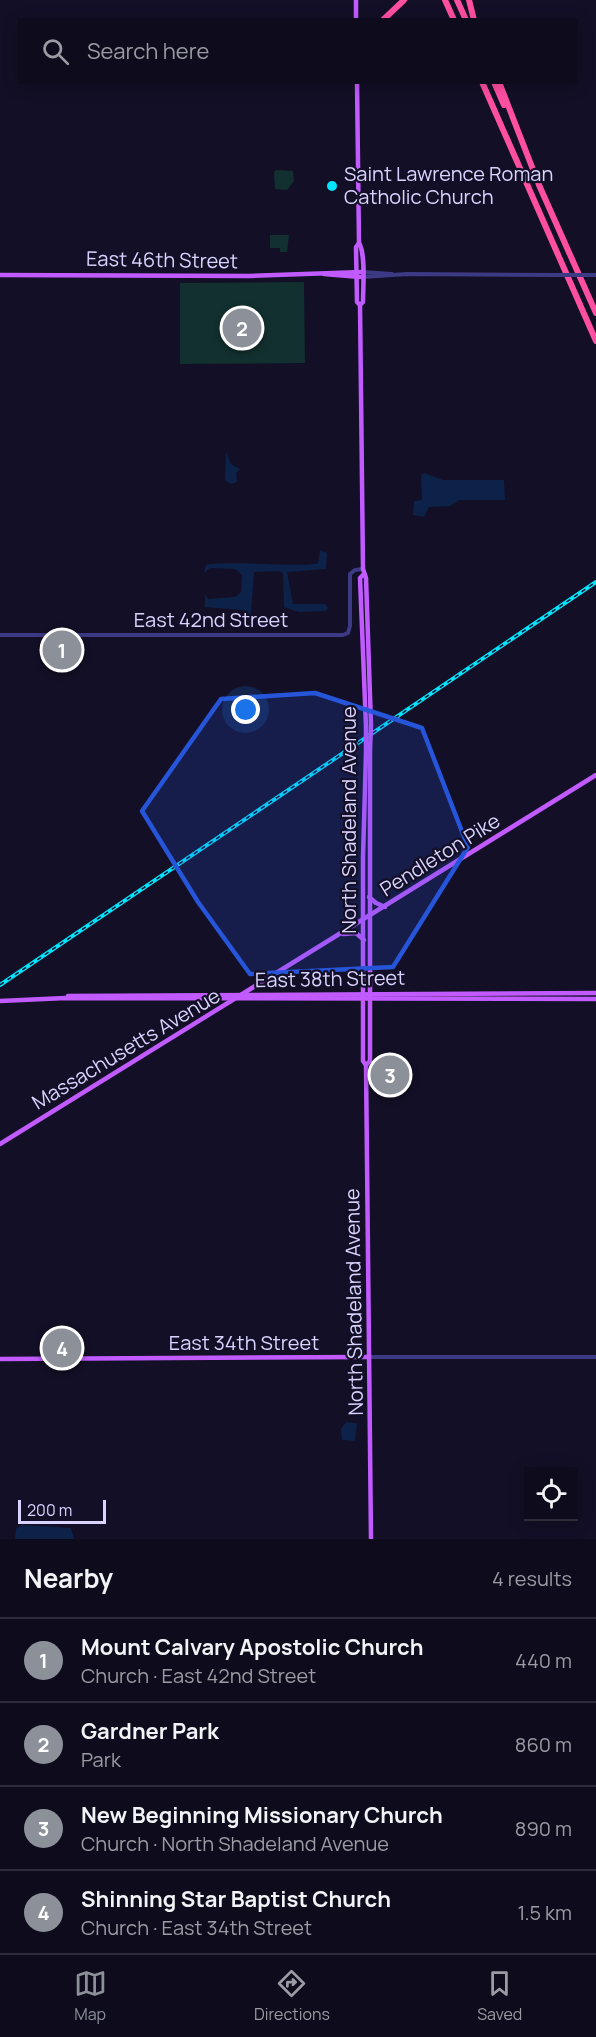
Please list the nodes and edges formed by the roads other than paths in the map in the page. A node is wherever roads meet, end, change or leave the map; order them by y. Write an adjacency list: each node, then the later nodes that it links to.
1 (356, 0): 6 (main road)
2 (404, 0): 7 (highway)
3 (445, 0): 8 (highway)
4 (458, 0): 9 (highway)
5 (469, 0): 10 (highway)
6 (356, 18)
7 (385, 18)
8 (453, 18)
9 (465, 18)
10 (474, 18)
11 (357, 84): 16 (main road, North Shadeland Avenue)
12 (483, 84): 20 (highway)
13 (495, 84): 15 (highway)
14 (500, 84): 15 (highway)
15 (519, 135): 19 (highway)
16 (360, 274): 17 (main road, East 46th Street); 18 (street, East 46th Street, bridge); 21 (main road, North Shadeland Avenue)
17 (0, 275)
18 (596, 275)
19 (596, 313)
20 (596, 341)
21 (363, 572): 22 (street, East 42nd Street); 23 (main road, North Shadeland Avenue, bridge)
22 (0, 635)
23 (368, 751): 25 (main road, North Shadeland Avenue); 27 (main road, North Shadeland Avenue)
24 (596, 775): 26 (main road, Pendleton Pike)
25 (369, 897): 26 (main road); 27 (main road, North Shadeland Avenue)
26 (385, 907): 27 (main road, Pendleton Pike)
27 (366, 918): 28 (main road, Pendleton Pike); 29 (main road, North Shadeland Avenue); 32 (main road, North Shadeland Avenue)
28 (340, 934): 29 (main road); 33 (main road, Pendleton Pike)
29 (364, 940): 31 (main road, North Shadeland Avenue)
30 (596, 993): 32 (main road, East 38th Street)
31 (363, 996): 32 (main road, East 38th Street); 33 (main road, East 38th Street); 36 (main road, North Shadeland Avenue)
32 (369, 996): 34 (main road, East 38th Street); 36 (main road, North Shadeland Avenue)
33 (240, 997): 35 (main road, East 38th Street); 37 (main road, Massachusetts Avenue)
34 (596, 999)
35 (1, 1001)
36 (366, 1065): 39 (main road, North Shadeland Avenue)
37 (0, 1144)
38 (596, 1357): 39 (street, East 34th Street)
39 (369, 1358): 40 (main road, East 34th Street); 41 (main road, North Shadeland Avenue)
40 (0, 1359)
41 (371, 1539)

